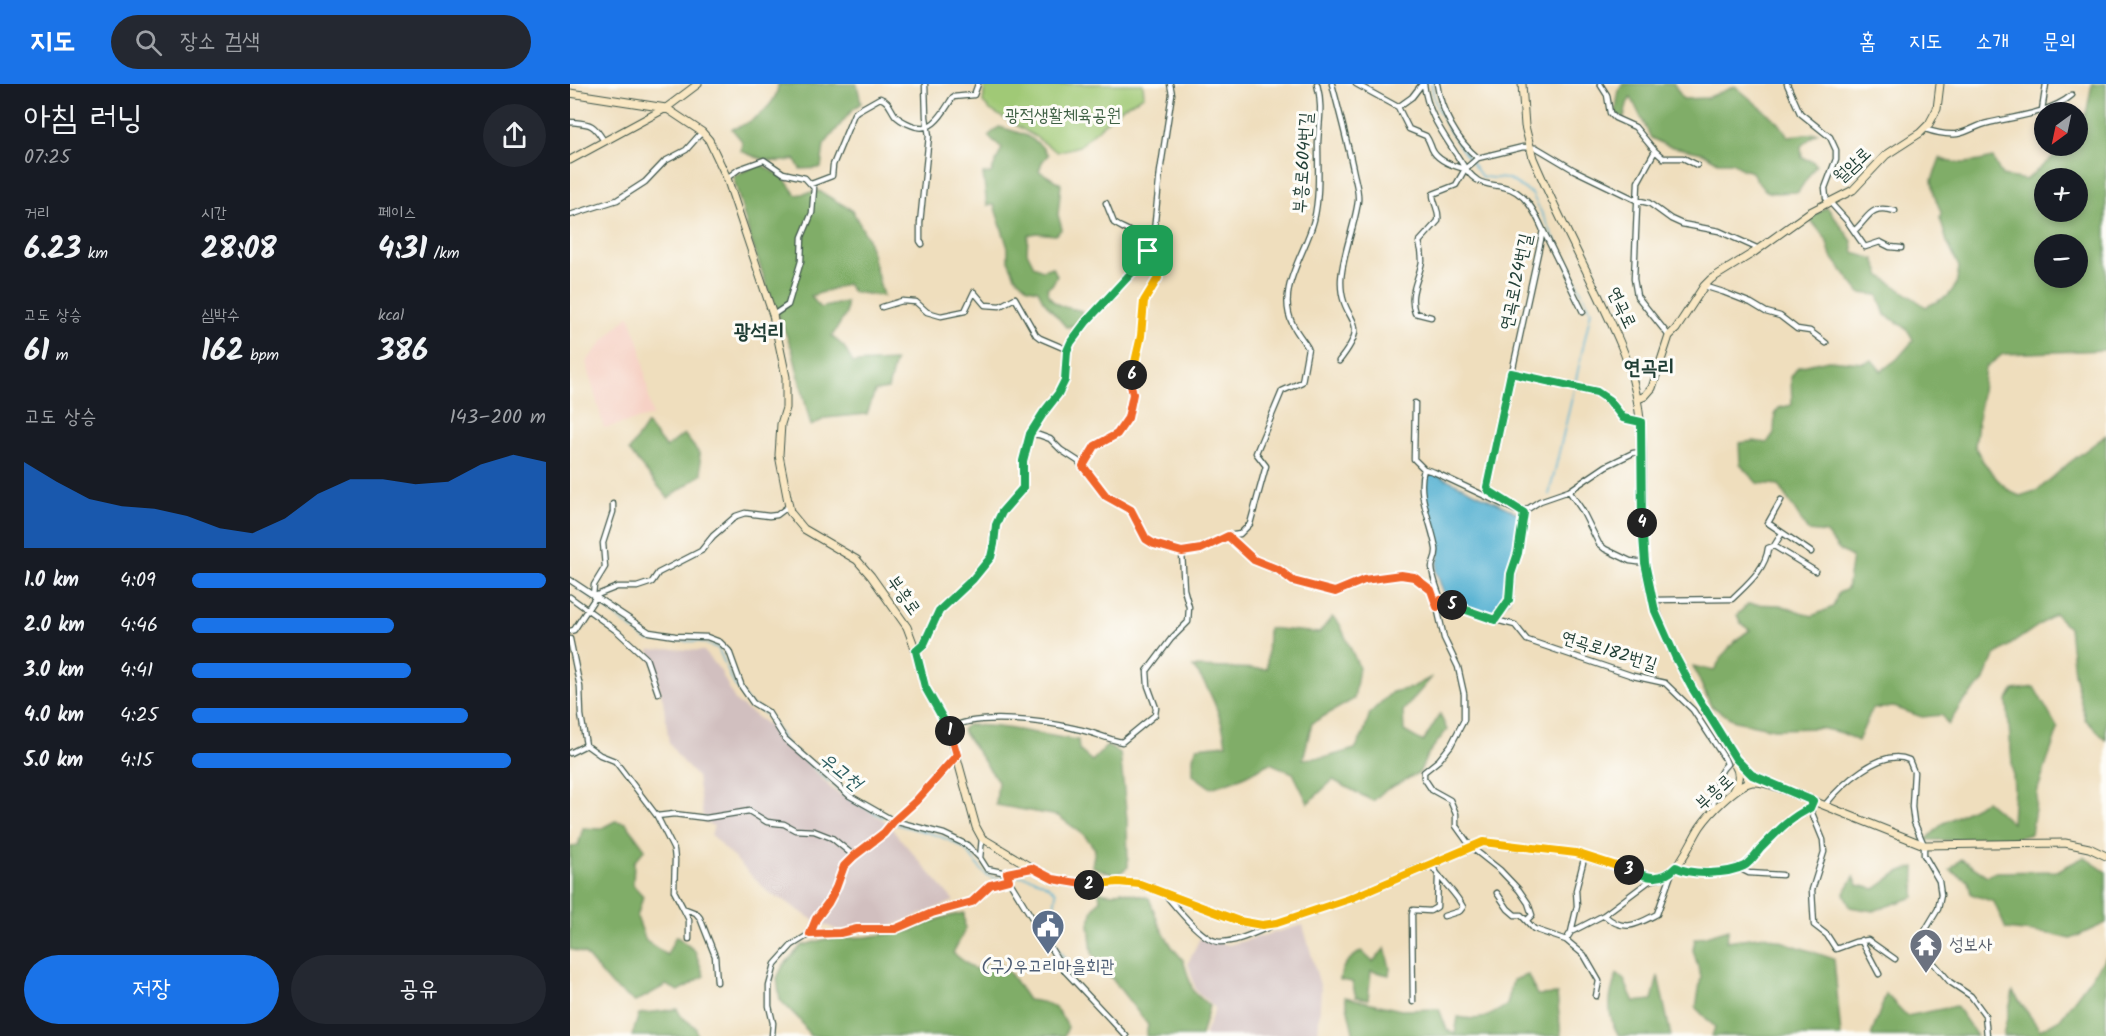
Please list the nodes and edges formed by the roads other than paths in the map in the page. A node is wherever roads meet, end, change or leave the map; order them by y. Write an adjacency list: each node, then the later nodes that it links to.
1 (698, 84): 16 (main road)
2 (925, 84): 28 (street)
3 (978, 84): 28 (street)
4 (1170, 84): 48 (street)
5 (1317, 84): 74 (street, 부흥로604번길)
6 (1332, 84): 59 (street)
7 (1356, 84): 22 (street, 연곡로124번길)
8 (1423, 84): 22 (street); 37 (street)
9 (1437, 84): 34 (street)
10 (1522, 84): 32 (main road, 연곡로)
11 (1600, 84): 33 (street)
12 (1787, 84): 42 (street)
13 (1940, 84): 29 (main road)
14 (2046, 84): 19 (street)
15 (570, 93): 21 (main road, 부흥로)
16 (687, 93): 18 (main road); 21 (main road)
17 (2072, 95): 20 (street)
18 (679, 99): 23 (main road); 27 (main road)
19 (2043, 102)
20 (2064, 102)
21 (653, 105): 23 (main road, 부흥로); 25 (main road)
22 (1398, 107): 37 (street, 연곡로124번길)
23 (666, 108): 25 (main road); 27 (main road, 부흥로)
24 (2034, 112): 29 (street)
25 (650, 117): 31 (main road)
26 (570, 122): 31 (street)
27 (689, 123): 30 (main road, 부흥로)
28 (928, 128): 39 (street); 47 (street)
29 (1925, 129): 42 (main road, 월암로)
30 (702, 132): 38 (main road, 부흥로); 44 (street)
31 (604, 141): 35 (main road)
32 (1529, 147): 34 (street); 40 (street); 61 (main road, 연곡로)
33 (1655, 151): 36 (street); 40 (street)
34 (1476, 159): 37 (street)
35 (570, 160)
36 (1697, 165)
37 (1465, 169): 45 (street, 연곡로124번길); 55 (street)
38 (727, 178): 39 (street); 54 (main road, 부흥로)
39 (811, 184): 54 (street)
40 (1636, 200): 50 (street); 56 (street)
41 (1106, 203): 48 (street)
42 (1828, 203): 46 (street); 50 (main road, 월암로)
43 (1896, 211): 46 (street)
44 (570, 214)
45 (1543, 230): 53 (street); 60 (street, 연곡로124번길)
46 (1854, 231): 49 (street)
47 (922, 244)
48 (1148, 248): 58 (street); 66 (street)
49 (1901, 248)
50 (1759, 249): 51 (main road, 월암로)
51 (1704, 286): 56 (main road, 월암로); 57 (street)
52 (882, 307): 58 (street)
53 (1584, 312)
54 (773, 315): 71 (main road, 부흥로)
55 (1431, 317)
56 (1669, 336): 61 (main road, 월암로)
57 (1826, 343)
58 (1068, 350): 64 (street)
59 (1339, 361)
60 (1511, 373): 63 (street); 72 (street, 연곡로124번길)
61 (1638, 399): 63 (main road, 연곡로)
62 (1415, 404): 67 (street)
63 (1641, 422): 65 (main road, 연곡로)
64 (1030, 434): 66 (street); 90 (street)
65 (1642, 452): 68 (street); 78 (main road, 연곡로)
66 (1083, 466): 76 (street)
67 (1424, 469): 72 (street); 83 (street)
68 (1569, 491): 72 (street); 78 (street)
69 (1781, 500): 73 (street)
70 (613, 504): 82 (street)
71 (789, 506): 82 (street); 90 (main road, 부흥로)
72 (1524, 513): 87 (street)
73 (1782, 533): 75 (street); 77 (street)
74 (1228, 536): 76 (street, 부흥로604번길); 85 (street)
75 (1774, 546): 79 (street); 84 (street)
76 (1182, 552): 92 (street)
77 (1811, 552)
78 (1645, 563): 84 (main road, 연곡로)
79 (1815, 572)
80 (570, 580): 82 (street)
81 (570, 597): 86 (street)
82 (594, 598): 86 (street); 105 (street)
83 (1441, 600): 85 (street); 87 (street, 연곡로182번길)
84 (1653, 600): 94 (main road, 연곡로)
85 (1437, 607): 108 (street)
86 (587, 610): 88 (street); 91 (street)
87 (1495, 620): 103 (street, 연곡로182번길)
88 (570, 631)
89 (570, 639): 93 (street)
90 (916, 651): 92 (main road, 부흥로)
91 (658, 693)
92 (949, 729): 96 (main road, 부흥로)
93 (586, 745): 95 (street); 104 (street)
94 (1732, 751): 97 (main road, 연곡로); 100 (main road)
95 (570, 753)
96 (957, 755): 105 (street); 106 (main road, 부흥로)
97 (1736, 759): 98 (main road, 연곡로); 99 (main road)
98 (1750, 782): 99 (main road, 부흥로); 100 (main road, 부흥로)
99 (1783, 789): 101 (main road, 부흥로)
100 (1732, 793): 103 (main road, 부흥로)
101 (1811, 805): 102 (main road, 부흥로); 114 (street); 131 (street)
102 (1825, 805): 107 (main road, 부흥로); 107 (street)
103 (1714, 811): 116 (main road, 부흥로)
104 (657, 816): 110 (street); 123 (street)
105 (892, 823): 110 (street); 112 (street)
106 (982, 838): 112 (street); 115 (main road)
107 (1924, 845): 111 (main road, 부흥로); 139 (street)
108 (1472, 847): 109 (main road); 113 (main road); 126 (street)
109 (1585, 855): 120 (main road); 129 (street)
110 (854, 856): 128 (street)
111 (2106, 856)
112 (980, 858): 119 (street)
113 (1431, 864): 118 (street); 127 (main road)
114 (1737, 867): 116 (street); 117 (street)
115 (1032, 868): 119 (street); 121 (main road)
116 (1674, 869): 120 (main road); 124 (street)
117 (1782, 875)
118 (1438, 876): 125 (street); 136 (street)
119 (1008, 877): 128 (street); 138 (street)
120 (1652, 879): 124 (street)
121 (1163, 892): 127 (main road); 127 (street)
122 (1497, 893): 126 (street)
123 (683, 908): 130 (street); 134 (street)
124 (1604, 915): 129 (street)
125 (1444, 916)
126 (1527, 920): 129 (street)
127 (1277, 923)
128 (810, 934): 137 (street)
129 (1568, 936): 135 (street)
130 (689, 939)
131 (1861, 940): 132 (street); 133 (street)
132 (1895, 959)
133 (1879, 974)
134 (717, 982)
135 (1596, 996)
136 (1413, 1002)
137 (772, 1036)
138 (1126, 1036)
139 (1986, 1036)

